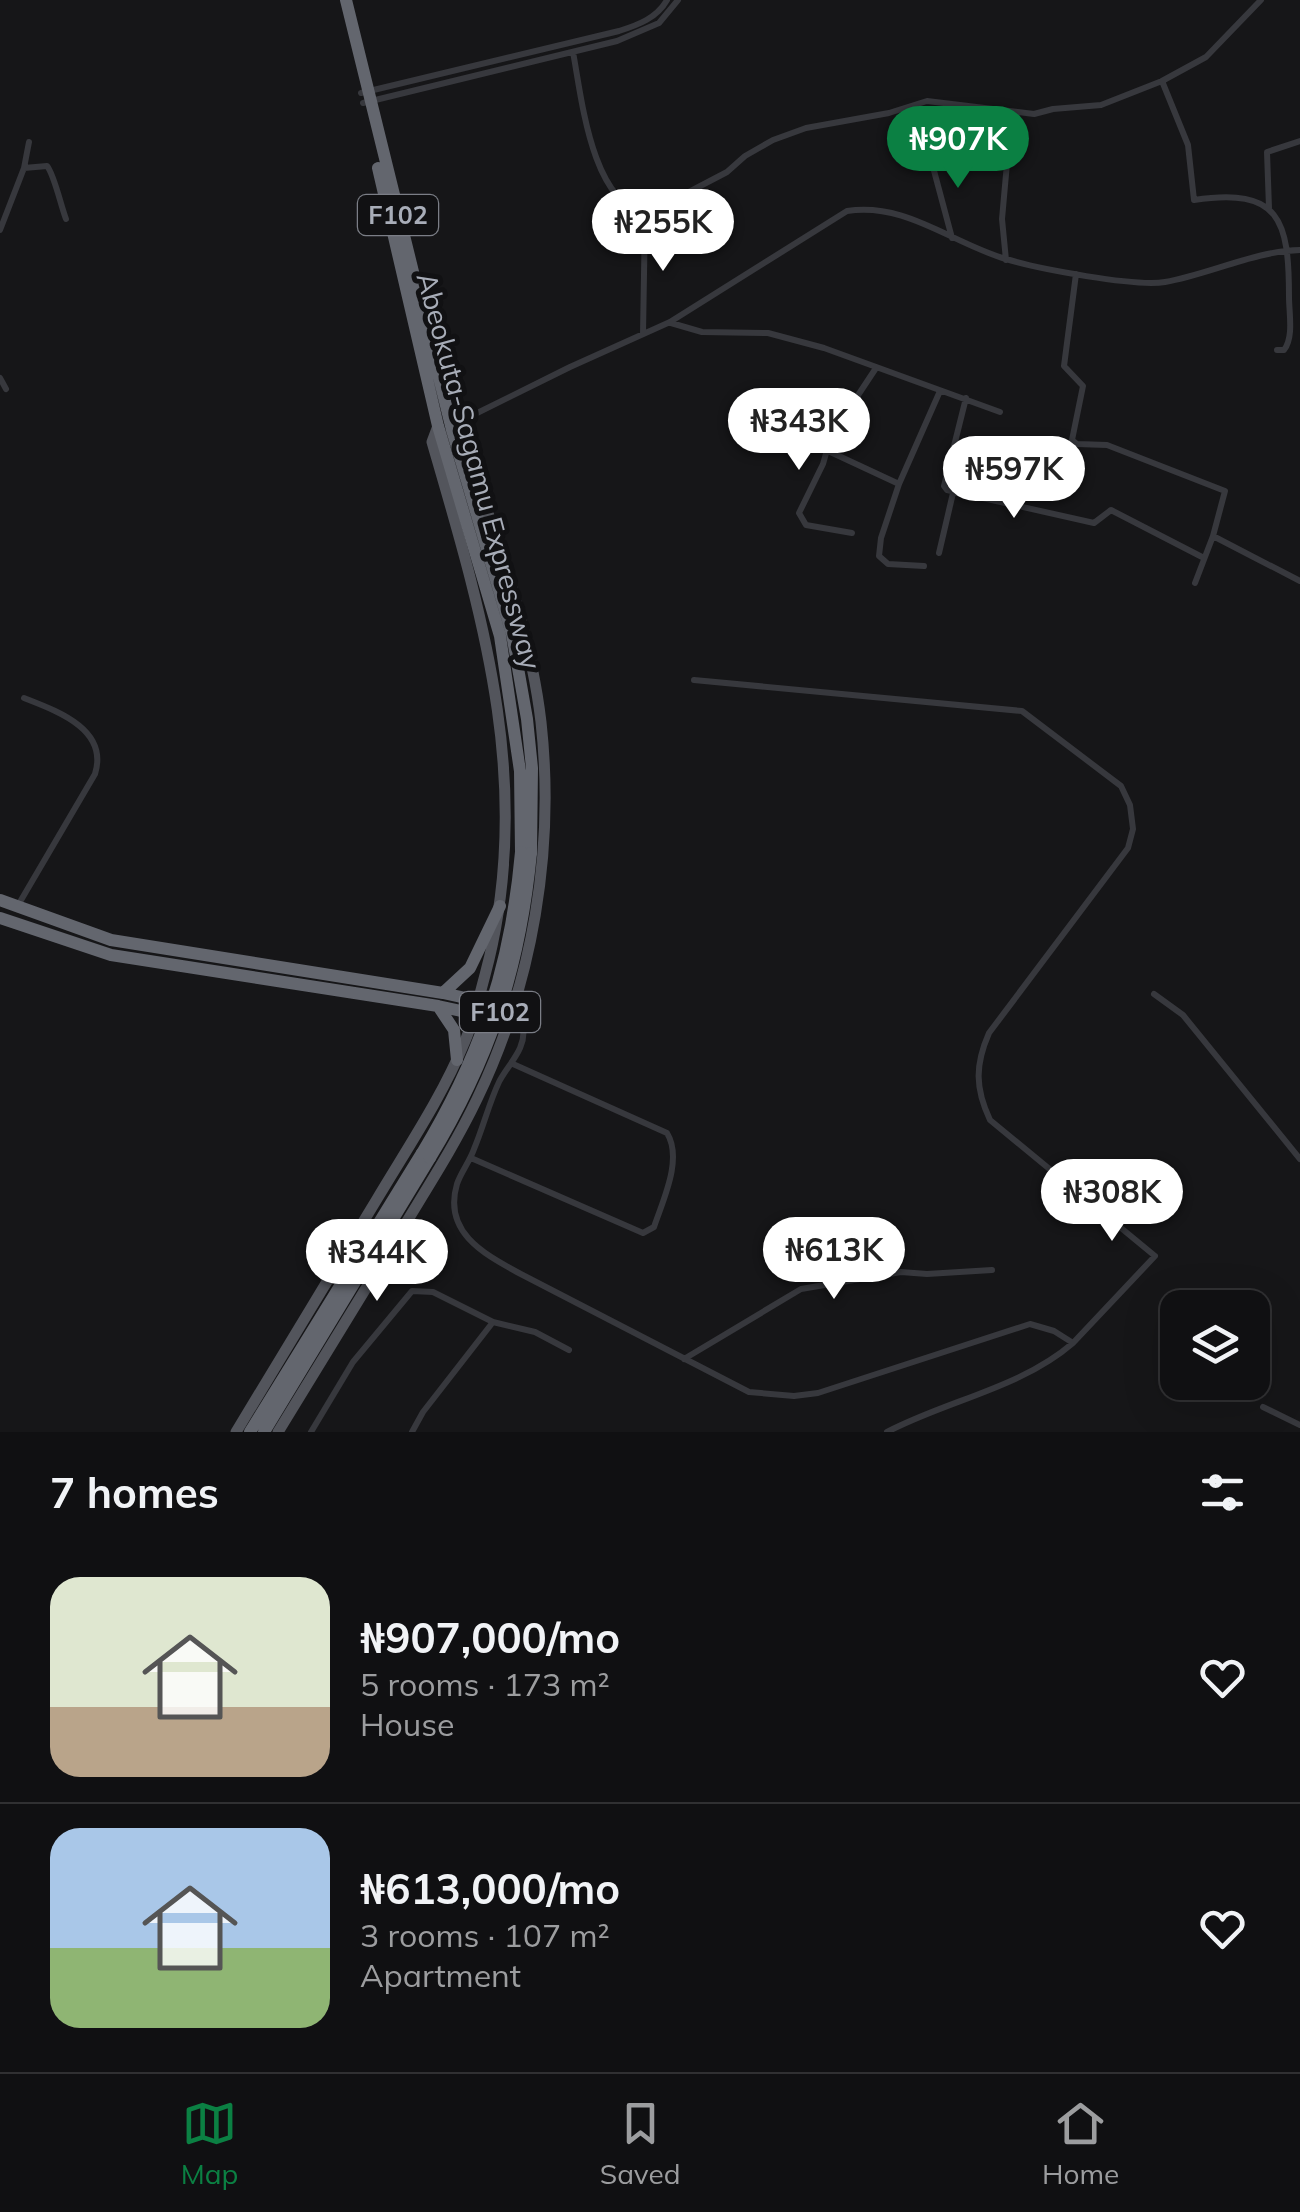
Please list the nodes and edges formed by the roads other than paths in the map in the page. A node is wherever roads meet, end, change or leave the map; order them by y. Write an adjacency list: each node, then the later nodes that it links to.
1 (342, 0): 7 (highway, Abeokuta-Sagamu Expressway / F102)
2 (667, 0): 7 (street)
3 (678, 0): 5 (street)
4 (1261, 0): 6 (street)
5 (573, 52): 7 (street); 14 (street)
6 (1162, 82): 13 (street); 14 (street)
7 (365, 97): 31 (highway, Abeokuta-Sagamu Expressway / F102); 32 (highway, Abeokuta-Sagamu Expressway / F102)
8 (1010, 141): 20 (street)
9 (1300, 141): 13 (street)
10 (28, 142): 12 (street)
11 (929, 152): 17 (street)
12 (24, 168): 15 (street); 16 (street)
13 (1269, 208): 18 (street)
14 (645, 215): 23 (street)
15 (66, 219)
16 (0, 230)
17 (952, 239): 20 (street); 22 (street)
18 (1289, 250): 19 (street); 21 (street); 24 (street)
19 (1300, 250)
20 (1006, 260): 21 (street)
21 (1076, 274): 37 (street)
22 (670, 322): 23 (street); 25 (street)
23 (643, 334): 32 (street)
24 (1277, 350)
25 (876, 368): 28 (street); 33 (street)
26 (0, 378): 27 (street)
27 (6, 389)
28 (940, 391): 29 (street); 34 (street)
29 (966, 398): 30 (street); 35 (street)
30 (1000, 412)
31 (438, 426): 45 (highway, Abeokuta-Sagamu Expressway / F102); 47 (main road)
32 (452, 430): 45 (highway, Abeokuta-Sagamu Expressway / F102); 55 (main road)
33 (826, 450): 34 (street); 36 (street)
34 (899, 484): 40 (street)
35 (952, 492): 38 (street); 39 (street)
36 (852, 533)
37 (1212, 536): 39 (street); 41 (street)
38 (938, 553)
39 (1204, 558): 42 (street)
40 (924, 566)
41 (1300, 581)
42 (1195, 584)
43 (694, 680): 62 (street)
44 (24, 698): 48 (street)
45 (526, 852): 67 (highway, Abeokuta-Sagamu Expressway / F102, bridge)
46 (0, 900): 48 (highway)
47 (500, 906): 53 (highway); 54 (main road)
48 (16, 908): 49 (highway)
49 (36, 916): 51 (highway); 53 (highway)
50 (0, 918): 51 (highway)
51 (32, 931): 53 (highway)
52 (1154, 994): 59 (street)
53 (440, 1000): 54 (highway); 56 (highway)
54 (476, 1007): 55 (highway); 56 (main road)
55 (510, 1015): 57 (street); 69 (main road)
56 (457, 1060): 67 (main road)
57 (513, 1064): 58 (street); 58 (street)
58 (471, 1158): 64 (street)
59 (1300, 1159)
60 (992, 1270): 64 (street)
61 (493, 1322): 63 (street); 70 (street); 71 (street)
62 (1073, 1343): 64 (street); 72 (street)
63 (569, 1350)
64 (684, 1360)
65 (1263, 1407): 66 (street)
66 (1300, 1425)
67 (257, 1428): 68 (main road)
68 (236, 1432)
69 (278, 1432)
70 (311, 1432)
71 (412, 1432)
72 (888, 1432)

